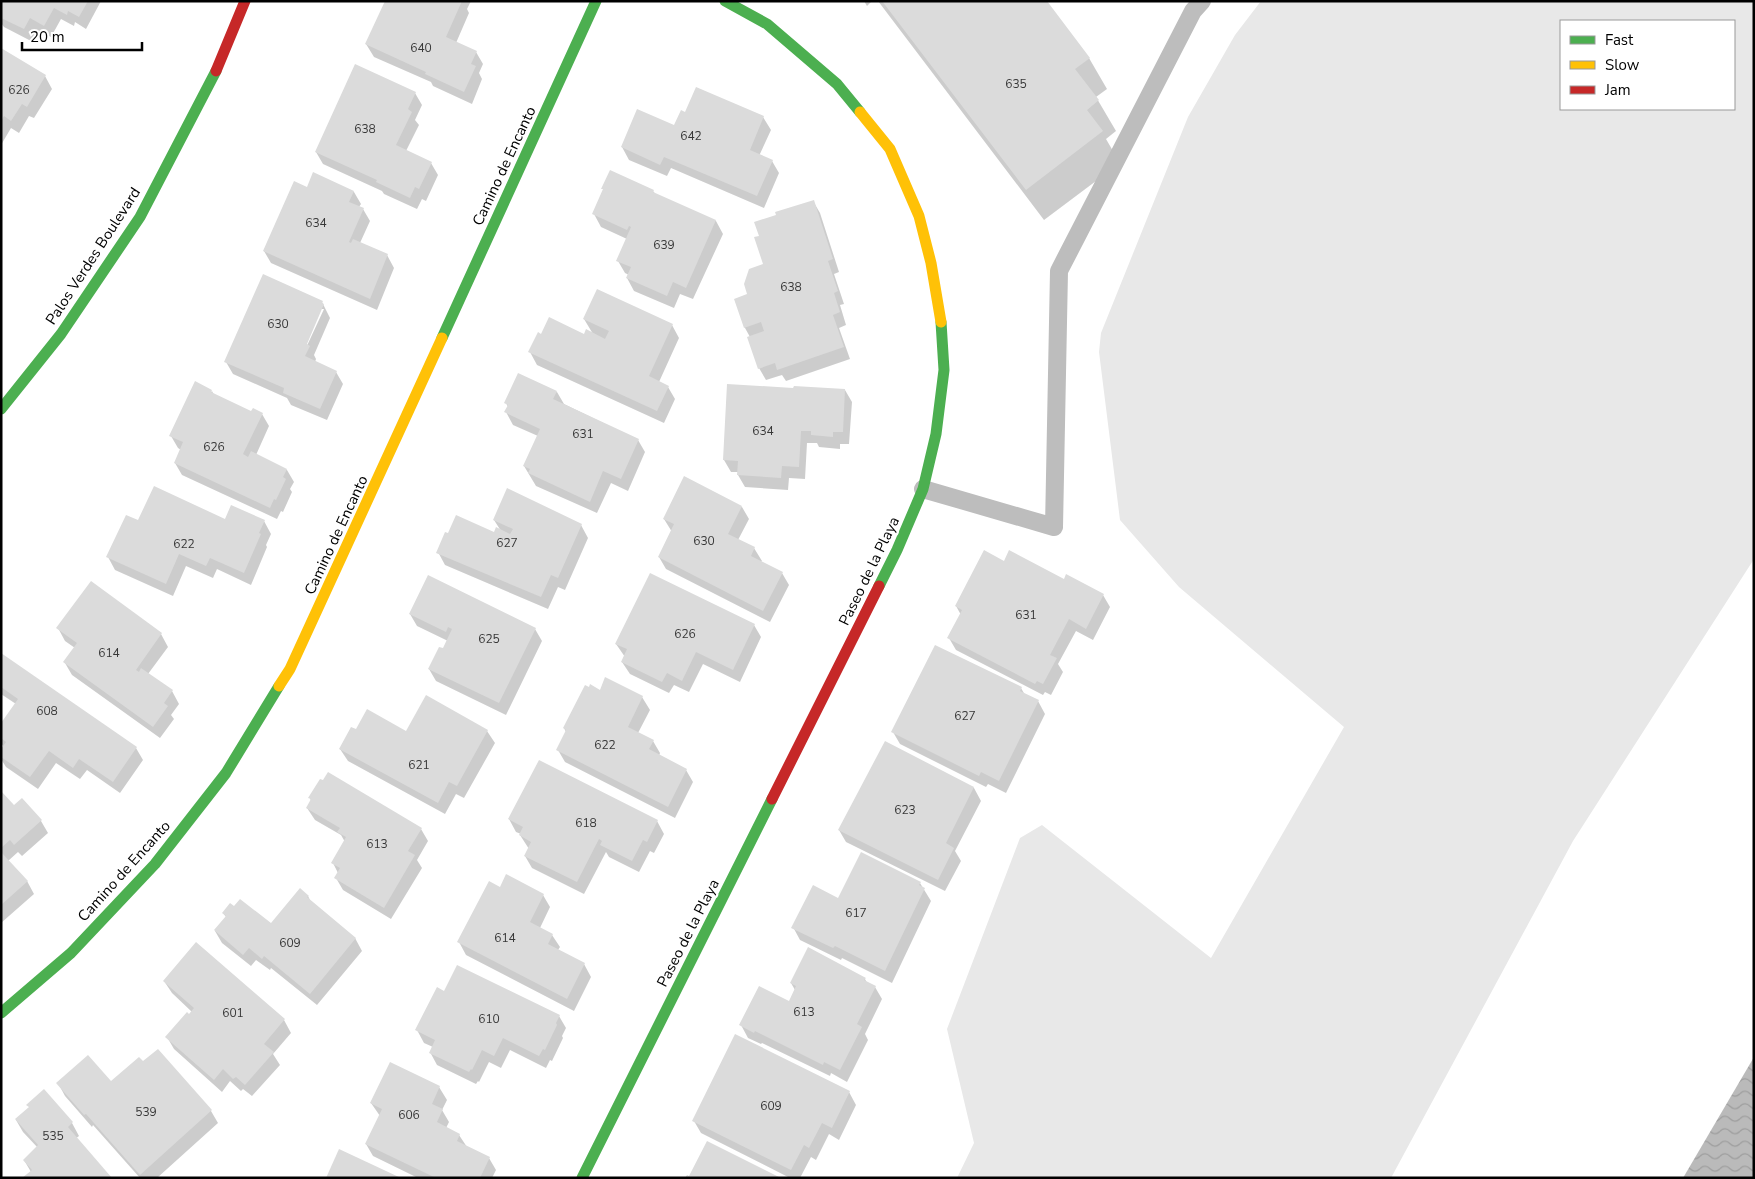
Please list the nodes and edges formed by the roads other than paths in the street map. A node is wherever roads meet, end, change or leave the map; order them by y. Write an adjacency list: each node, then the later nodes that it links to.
1 (245, 1): 5 (street, Palos Verdes Boulevard)
2 (596, 1): 7 (street, Camino de Encanto)
3 (725, 1): 6 (street, Paseo de la Playa)
4 (1202, 1): 6 (lane)
5 (1, 408)
6 (923, 489): 8 (street, Paseo de la Playa)
7 (1, 1013)
8 (582, 1178)

